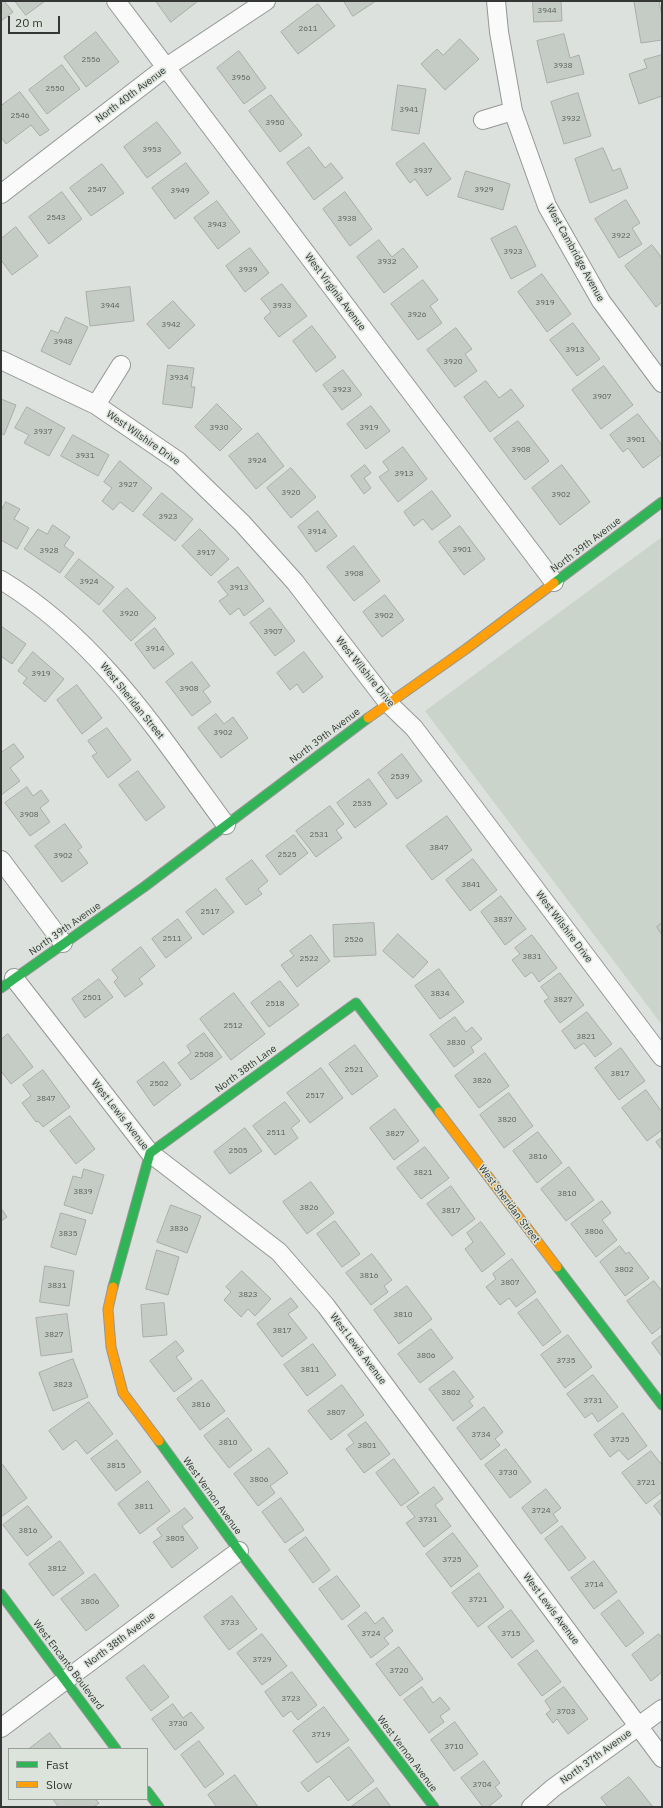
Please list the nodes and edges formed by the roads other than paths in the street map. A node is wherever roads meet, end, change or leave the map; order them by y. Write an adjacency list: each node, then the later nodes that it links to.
1 (116, 1): 4 (street, West Virginia Avenue)
2 (266, 1): 4 (street, North 40th Avenue)
3 (496, 1): 5 (street, West Cambridge Avenue)
4 (165, 68): 7 (street, North 40th Avenue); 14 (street, West Virginia Avenue)
5 (513, 110): 6 (street); 10 (street, West Cambridge Avenue)
6 (483, 120)
7 (1, 194)
8 (1, 360): 11 (street, West Wilshire Drive)
9 (121, 365): 11 (street)
10 (662, 383)
11 (96, 405): 15 (street, West Wilshire Drive)
12 (662, 502): 14 (street, North 39th Avenue)
13 (1, 580): 16 (street, West Sheridan Street)
14 (554, 582): 15 (street, North 39th Avenue)
15 (388, 703): 16 (street, North 39th Avenue); 21 (street, West Wilshire Drive)
16 (226, 825): 18 (street, North 39th Avenue)
17 (1, 860): 18 (street)
18 (63, 943): 19 (street, North 39th Avenue)
19 (8, 983): 22 (street, West Lewis Avenue)
20 (356, 1003): 22 (street, North 38th Lane); 23 (street, West Sheridan Street)
21 (662, 1057)
22 (150, 1153): 24 (street, West Vernon Avenue); 28 (street, West Lewis Avenue)
23 (662, 1405)
24 (239, 1551): 26 (street, North 38th Avenue); 34 (street, West Vernon Avenue)
25 (1, 1594): 26 (street, West Encanto Boulevard)
26 (66, 1680): 29 (street, North 38th Avenue); 30 (street, West Encanto Boulevard)
27 (662, 1709): 28 (street, North 37th Avenue)
28 (639, 1726): 31 (street, West Lewis Avenue); 35 (street, North 37th Avenue)
29 (1, 1728)
30 (115, 1748)
31 (662, 1758)
32 (148, 1792): 33 (street)
33 (159, 1807)
34 (434, 1807)
35 (531, 1807)

